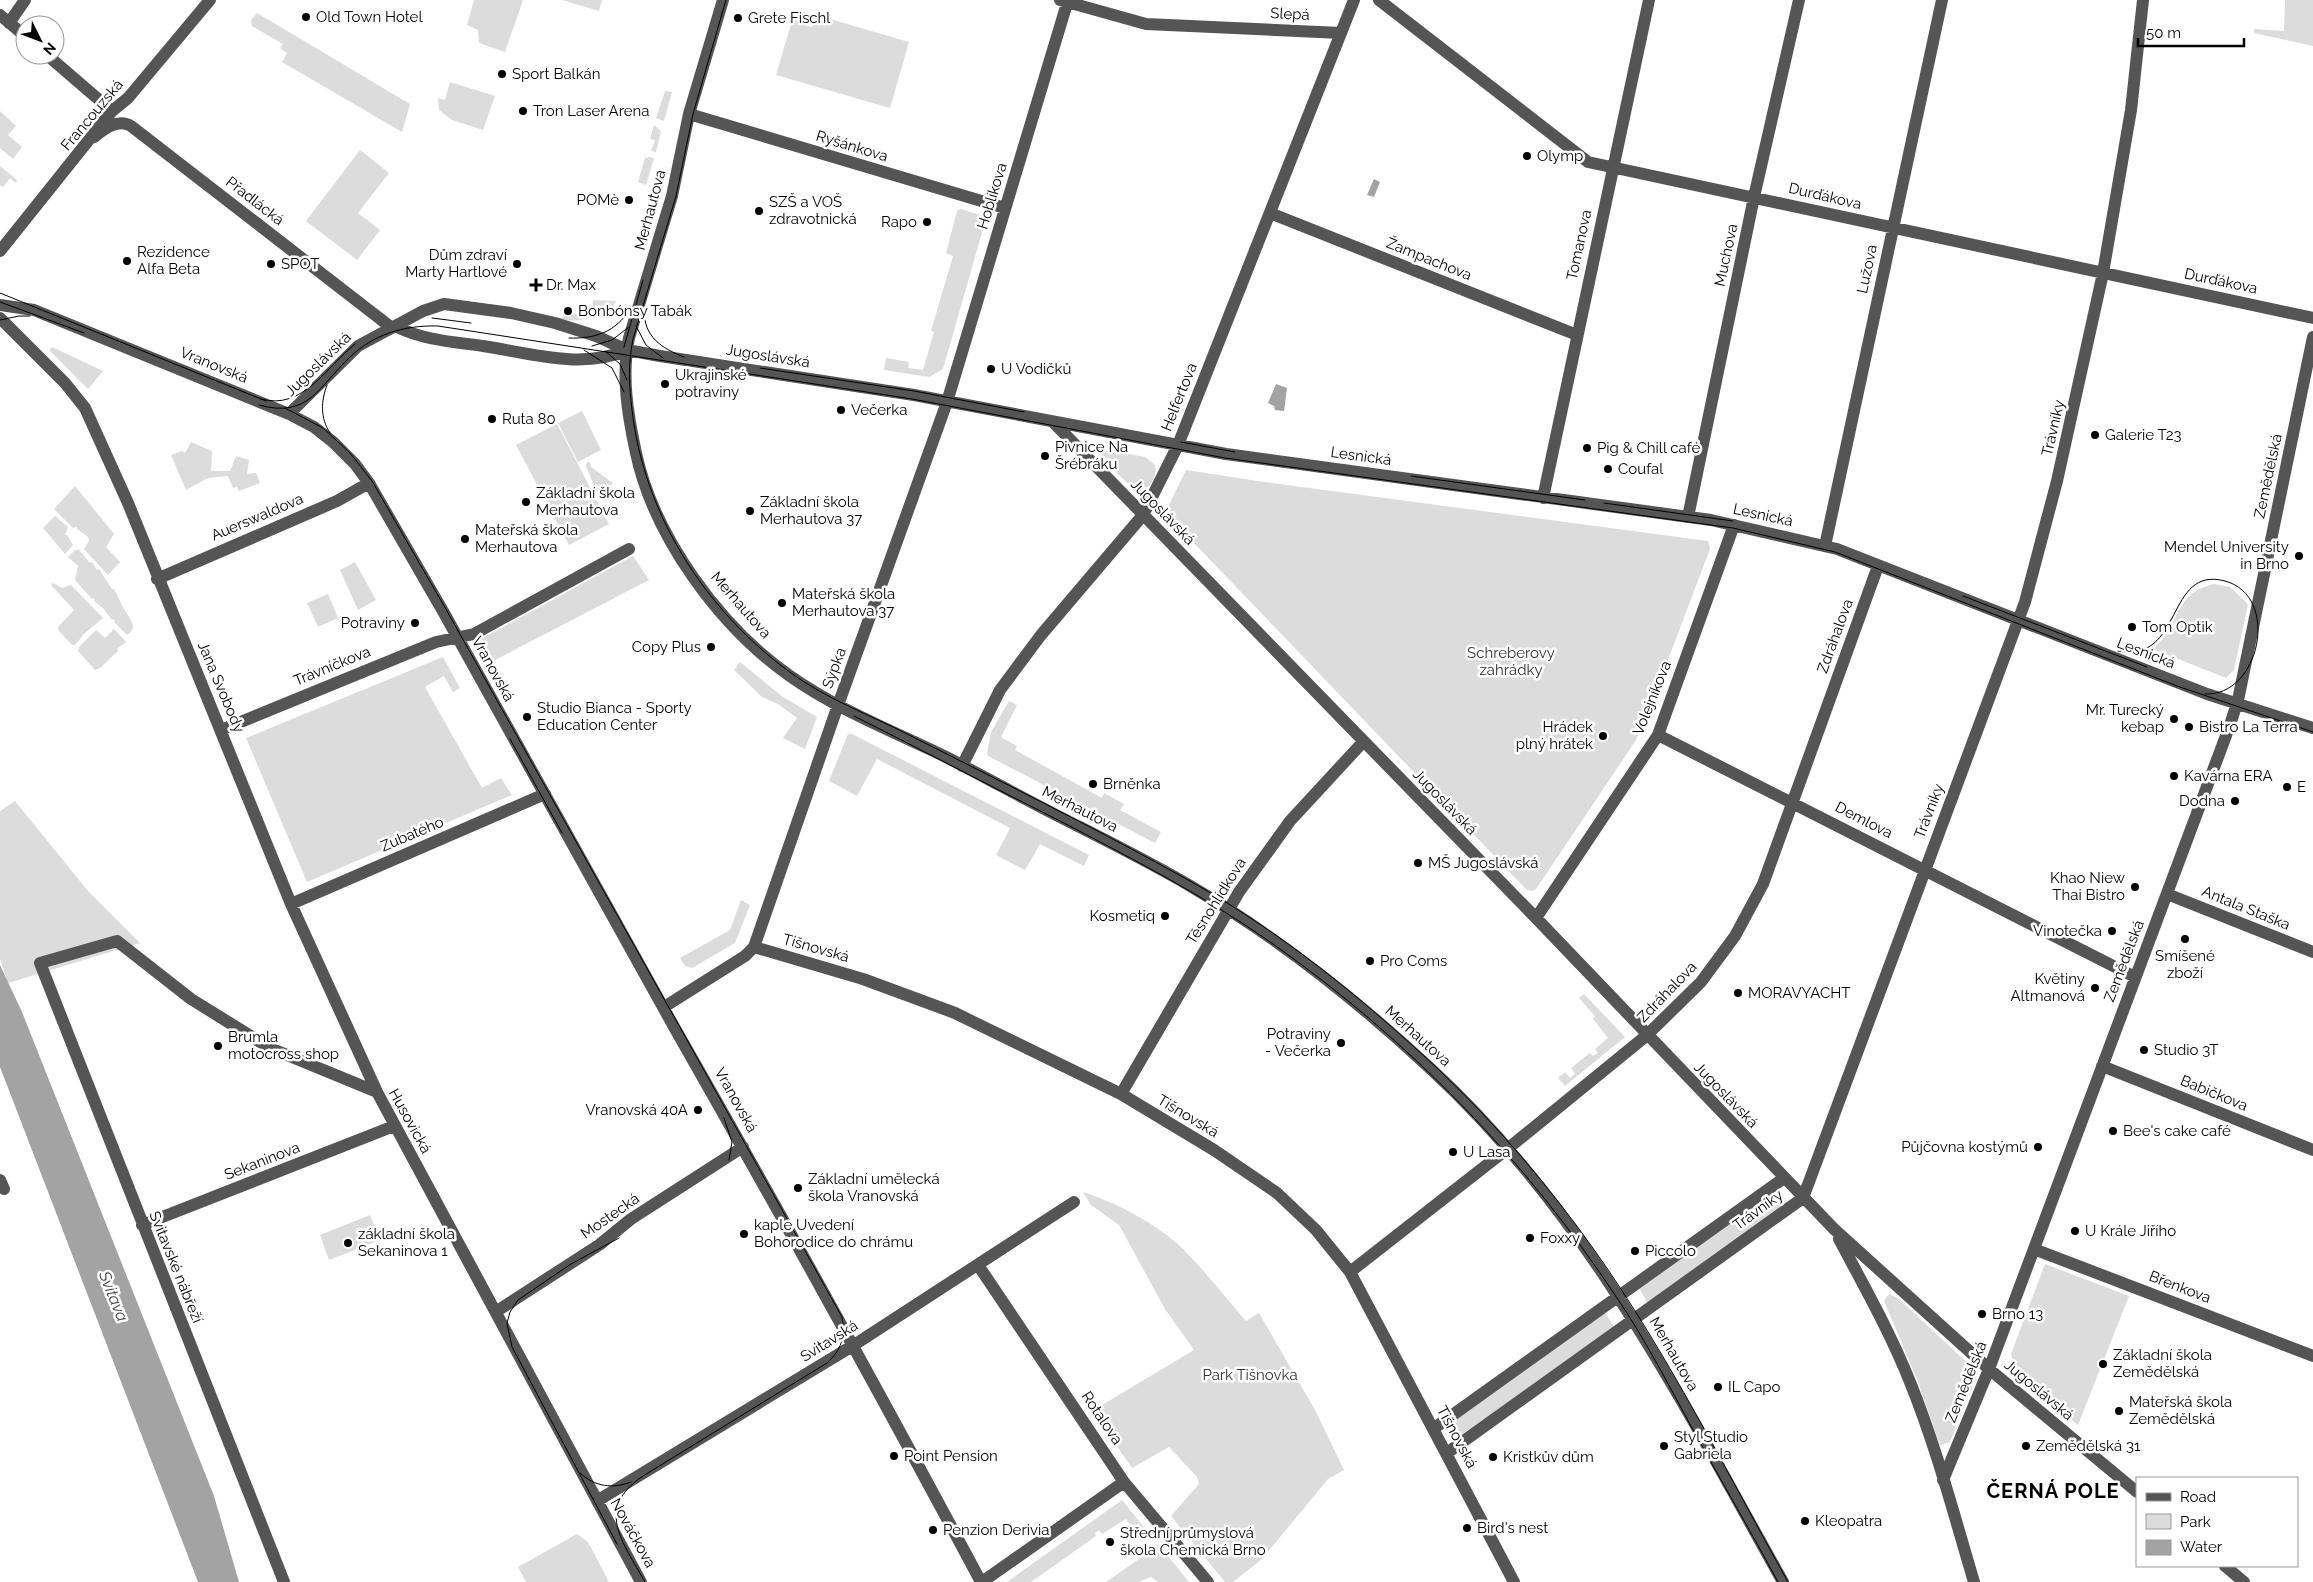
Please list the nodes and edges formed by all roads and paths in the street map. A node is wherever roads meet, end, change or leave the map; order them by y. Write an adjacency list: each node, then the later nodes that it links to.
1 (25, 0): 11 (street)
2 (210, 0): 15 (street, Francouzská)
3 (723, 0): 16 (street, Merhautova)
4 (1354, 0): 13 (street, Helfertova)
5 (1379, 0): 18 (street, Durďákova)
6 (1649, 0): 18 (street, Tomanova)
7 (1800, 0): 19 (street, Muchova)
8 (1942, 0): 22 (street, Lužova)
9 (2143, 0): 24 (street, Trávníky)
10 (1065, 1): 13 (street, Slepá); 20 (street, Hoblíkova)
11 (5, 19): 12 (street)
12 (15, 28)
13 (1341, 33): 21 (street, Helfertova)
14 (59, 65): 15 (street)
15 (112, 111): 17 (street, Francouzská)
16 (689, 114): 20 (street, Ryšánkova); 31 (street, Merhautova)
17 (94, 137): 23 (street, Francouzská); 28 (street, Přadlácká)
18 (1612, 168): 19 (street, Durďákova); 29 (street, Tomanova)
19 (1754, 197): 22 (street, Durďákova); 39 (street, Muchova)
20 (1005, 208): 32 (street, Hoblíkova)
21 (1270, 213): 29 (street, Žampachova); 35 (street, Helfertova)
22 (1893, 228): 24 (street, Durďákova); 41 (street, Lužova)
23 (0, 251)
24 (2103, 274): 27 (street, Durďákova); 45 (street, Trávníky)
25 (0, 305): 33 (street, Vranovská)
26 (0, 318): 44 (street, Jana Svobody)
27 (2313, 318)
28 (394, 327): 31 (street, Jugoslávská); 31 (street, Jugoslávská); 33 (street, Jugoslávská)
29 (1577, 335): 37 (street, Tomanova)
30 (2313, 337): 47 (street, Zemědělská)
31 (627, 350): 32 (street, Jugoslávská); 48 (street, Merhautova)
32 (948, 402): 34 (street, Jugoslávská); 48 (street, Sýpka)
33 (289, 414): 36 (street, Vranovská)
34 (1052, 421): 35 (street, Jugoslávská); 38 (street, Jugoslávská)
35 (1178, 445): 37 (street, Lesnická); 38 (street, Helfertova)
36 (369, 483): 44 (street, Auerswaldova); 46 (street, Vranovská)
37 (1543, 498): 39 (street, Lesnická)
38 (1143, 514): 52 (street, Jugoslávská); 53 (street, Helfertova)
39 (1688, 517): 40 (street, Lesnická)
40 (1734, 525): 41 (street, Lesnická); 51 (street, Volejníkova)
41 (1825, 546): 43 (street, Lesnická)
42 (629, 549): 46 (street, Vranovská)
43 (1878, 566): 45 (street, Lesnická); 55 (street, Zdráhalova)
44 (158, 578): 50 (street, Jana Svobody)
45 (2019, 622): 47 (street, Lesnická); 56 (street, Trávníky)
46 (457, 637): 50 (street, Trávníčkova); 54 (street, Vranovská)
47 (2237, 703): 49 (street, Lesnická); 57 (street, Zemědělská)
48 (838, 704): 53 (street, Merhautova); 61 (street, Sýpka)
49 (2313, 728)
50 (221, 730): 58 (street, Jana Svobody)
51 (1658, 735): 55 (street, Demlova); 60 (street, Volejníkova)
52 (1363, 742): 59 (street, Těsnohlídkova); 60 (street, Jugoslávská)
53 (962, 766): 59 (street, Merhautova)
54 (545, 794): 58 (street, Zubatého); 65 (street, Vranovská)
55 (1793, 802): 56 (street, Demlova); 66 (street, Zdráhalova)
56 (1925, 869): 64 (street, Demlova); 75 (street, Trávníky)
57 (2167, 894): 62 (street, Antala Staška); 64 (street, Zemědělská)
58 (291, 904): 68 (street, Jana Svobody)
59 (1228, 910): 69 (street, Těsnohlídkova); 72 (street, Merhautova)
60 (1536, 918): 66 (street, Jugoslávská)
61 (754, 947): 65 (street); 69 (street, Tišnovská)
62 (2313, 952)
63 (40, 963): 68 (street, Husovická); 77 (street, Svitavské nábřeží)
64 (2135, 977): 67 (street, Zemědělská)
65 (664, 1008): 71 (street, Vranovská)
66 (1646, 1036): 72 (street, Zdráhalova); 74 (street, Jugoslávská)
67 (2102, 1066): 73 (street, Babičkova); 79 (street, Zemědělská)
68 (377, 1092): 70 (street, Husovická)
69 (1121, 1094): 81 (street, Tišnovská)
70 (394, 1126): 77 (street, Sekaninova); 83 (street, Husovická)
71 (743, 1147): 83 (street, Mostecká); 85 (street, Vranovská)
72 (1508, 1149): 81 (street, Zdráhalova); 82 (street, Merhautova)
73 (2313, 1150)
74 (1784, 1178): 75 (street, Jugoslávská); 82 (street, Trávníky)
75 (1803, 1198): 78 (street, Jugoslávská); 84 (street, Trávníky)
76 (1074, 1202): 80 (street, Svitavská)
77 (142, 1225): 95 (street, Svitavské nábřeží)
78 (1834, 1230): 87 (street, Jugoslávská); 90 (street, Jugoslávská)
79 (2034, 1249): 86 (street, Břenkova); 87 (street, Zemědělská)
80 (978, 1265): 85 (street, Svitavská); 91 (street, Rotalova)
81 (1350, 1272): 88 (street, Tišnovská)
82 (1620, 1296): 84 (street, Merhautova); 88 (street, Trávníky)
83 (497, 1311): 93 (street, Husovická)
84 (1635, 1320): 89 (street, Trávníky); 100 (street, Merhautova)
85 (854, 1345): 93 (street, Svitavská); 97 (street, Vranovská)
86 (2313, 1356)
87 (1989, 1369): 90 (street, Zemědělská); 92 (street, Jugoslávská)
88 (1433, 1428): 89 (street, Tišnovská)
89 (1448, 1453): 99 (street, Tišnovská)
90 (1943, 1480): 101 (street)
91 (1124, 1482): 97 (street); 98 (street, Rotalova)
92 (2136, 1491)
93 (596, 1501): 96 (street, Nováčkova)
94 (2226, 1567): 102 (street)
95 (284, 1582)
96 (641, 1582)
97 (982, 1582)
98 (1208, 1582)
99 (1514, 1582)
100 (1783, 1582)
101 (1974, 1582)
102 (2244, 1582)

